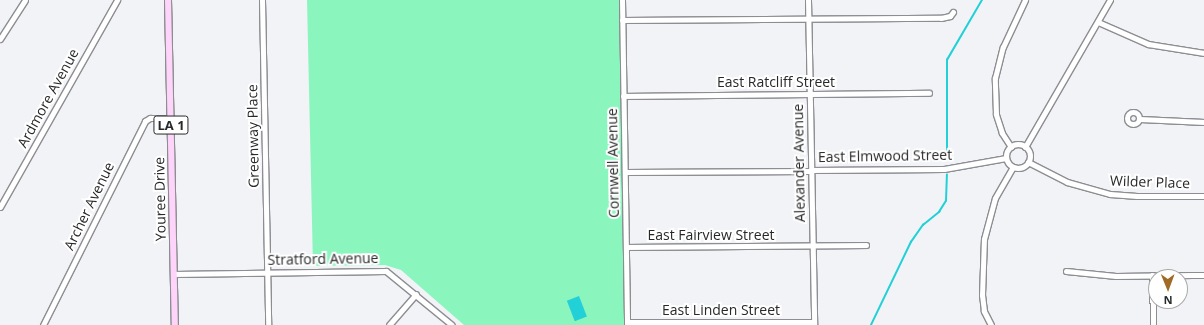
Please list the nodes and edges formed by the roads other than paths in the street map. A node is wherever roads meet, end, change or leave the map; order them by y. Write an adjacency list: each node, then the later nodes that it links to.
1 (25, 0): 13 (street)
2 (117, 0): 29 (street, Ardmore Avenue)
3 (168, 0): 18 (main road, Youree Drive / LA 1)
4 (262, 0): 34 (street, Greenway Place)
5 (622, 0): 11 (street, Cornwell Avenue)
6 (808, 0): 10 (street, Alexander Avenue)
7 (1025, 0): 21 (street)
8 (1110, 0): 12 (street)
9 (953, 12): 10 (street)
10 (808, 18): 11 (street); 16 (street, Alexander Avenue)
11 (622, 20): 17 (street, Cornwell Avenue)
12 (1098, 22): 14 (street); 22 (street)
13 (0, 39)
14 (1204, 53)
15 (929, 93): 16 (street, East Ratcliff Street)
16 (810, 94): 17 (street, East Ratcliff Street); 26 (street, Alexander Avenue)
17 (623, 96): 27 (street, Cornwell Avenue)
18 (171, 118): 35 (main road, Youree Drive / LA 1); 43 (street, Archer Avenue)
19 (1140, 119): 20 (street)
20 (1204, 122)
21 (1011, 147): 22 (street); 23 (street)
22 (1025, 147): 24 (street)
23 (1006, 158): 25 (street); 26 (street, East Elmwood Street)
24 (1028, 162): 25 (street); 28 (street, Wilder Place)
25 (1013, 167): 48 (street)
26 (811, 170): 27 (street, East Elmwood Street); 31 (street, Alexander Avenue)
27 (625, 172): 32 (street, Cornwell Avenue)
28 (1204, 196)
29 (0, 207)
30 (866, 245): 31 (street, East Fairview Street)
31 (812, 246): 32 (street, East Fairview Street); 41 (street, Alexander Avenue)
32 (627, 247): 42 (street, Cornwell Avenue)
33 (1066, 271): 36 (street)
34 (267, 272): 35 (street, Stratford Avenue); 39 (street, Stratford Avenue); 45 (street, Greenway Place)
35 (174, 274): 44 (main road, Youree Drive / LA 1)
36 (1148, 275)
37 (1188, 275): 38 (street)
38 (1204, 275)
39 (416, 294): 46 (street); 47 (street, Stratford Avenue)
40 (1153, 309): 49 (street)
41 (814, 323): 42 (street, East Linden Street)
42 (627, 324)
43 (43, 325)
44 (175, 325)
45 (268, 325)
46 (388, 325)
47 (452, 325)
48 (990, 325)
49 (1153, 325)

